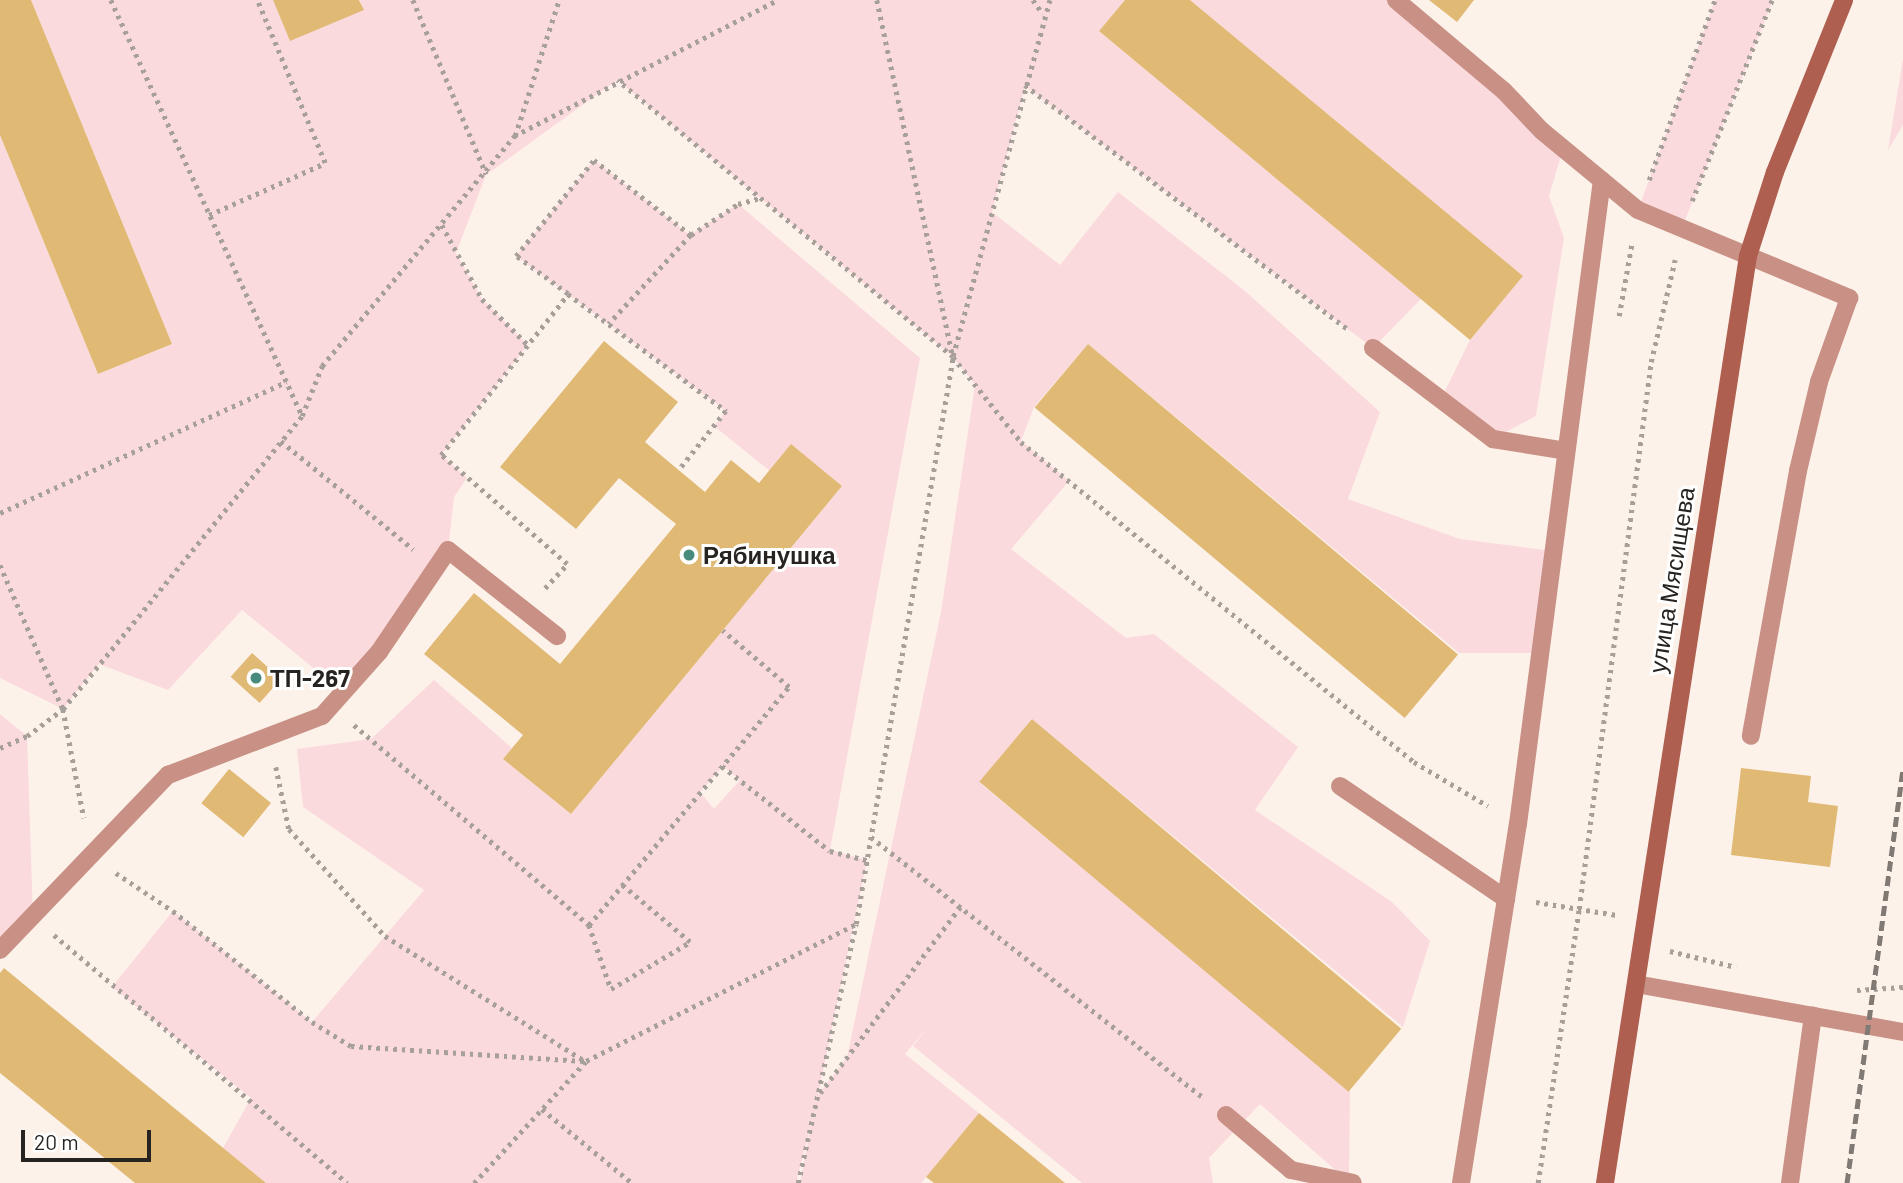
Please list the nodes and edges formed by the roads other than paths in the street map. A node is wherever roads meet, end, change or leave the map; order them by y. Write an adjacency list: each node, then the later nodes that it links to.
1 (1396, 0): 3 (lane)
2 (1843, 0): 4 (main road, улица Мясищева)
3 (1602, 180): 4 (lane); 6 (lane)
4 (1748, 256): 8 (lane); 12 (main road, улица Мясищева)
5 (1373, 348): 6 (lane)
6 (1566, 451): 10 (lane)
7 (557, 636): 11 (lane)
8 (1751, 736)
9 (1340, 786): 10 (lane)
10 (1506, 899): 17 (lane)
11 (0, 950)
12 (1636, 984): 13 (lane); 18 (main road, улица Мясищева)
13 (1812, 1016): 14 (lane); 19 (lane)
14 (1903, 1032)
15 (1226, 1115): 16 (lane)
16 (1353, 1183)
17 (1461, 1183)
18 (1605, 1183)
19 (1790, 1183)

